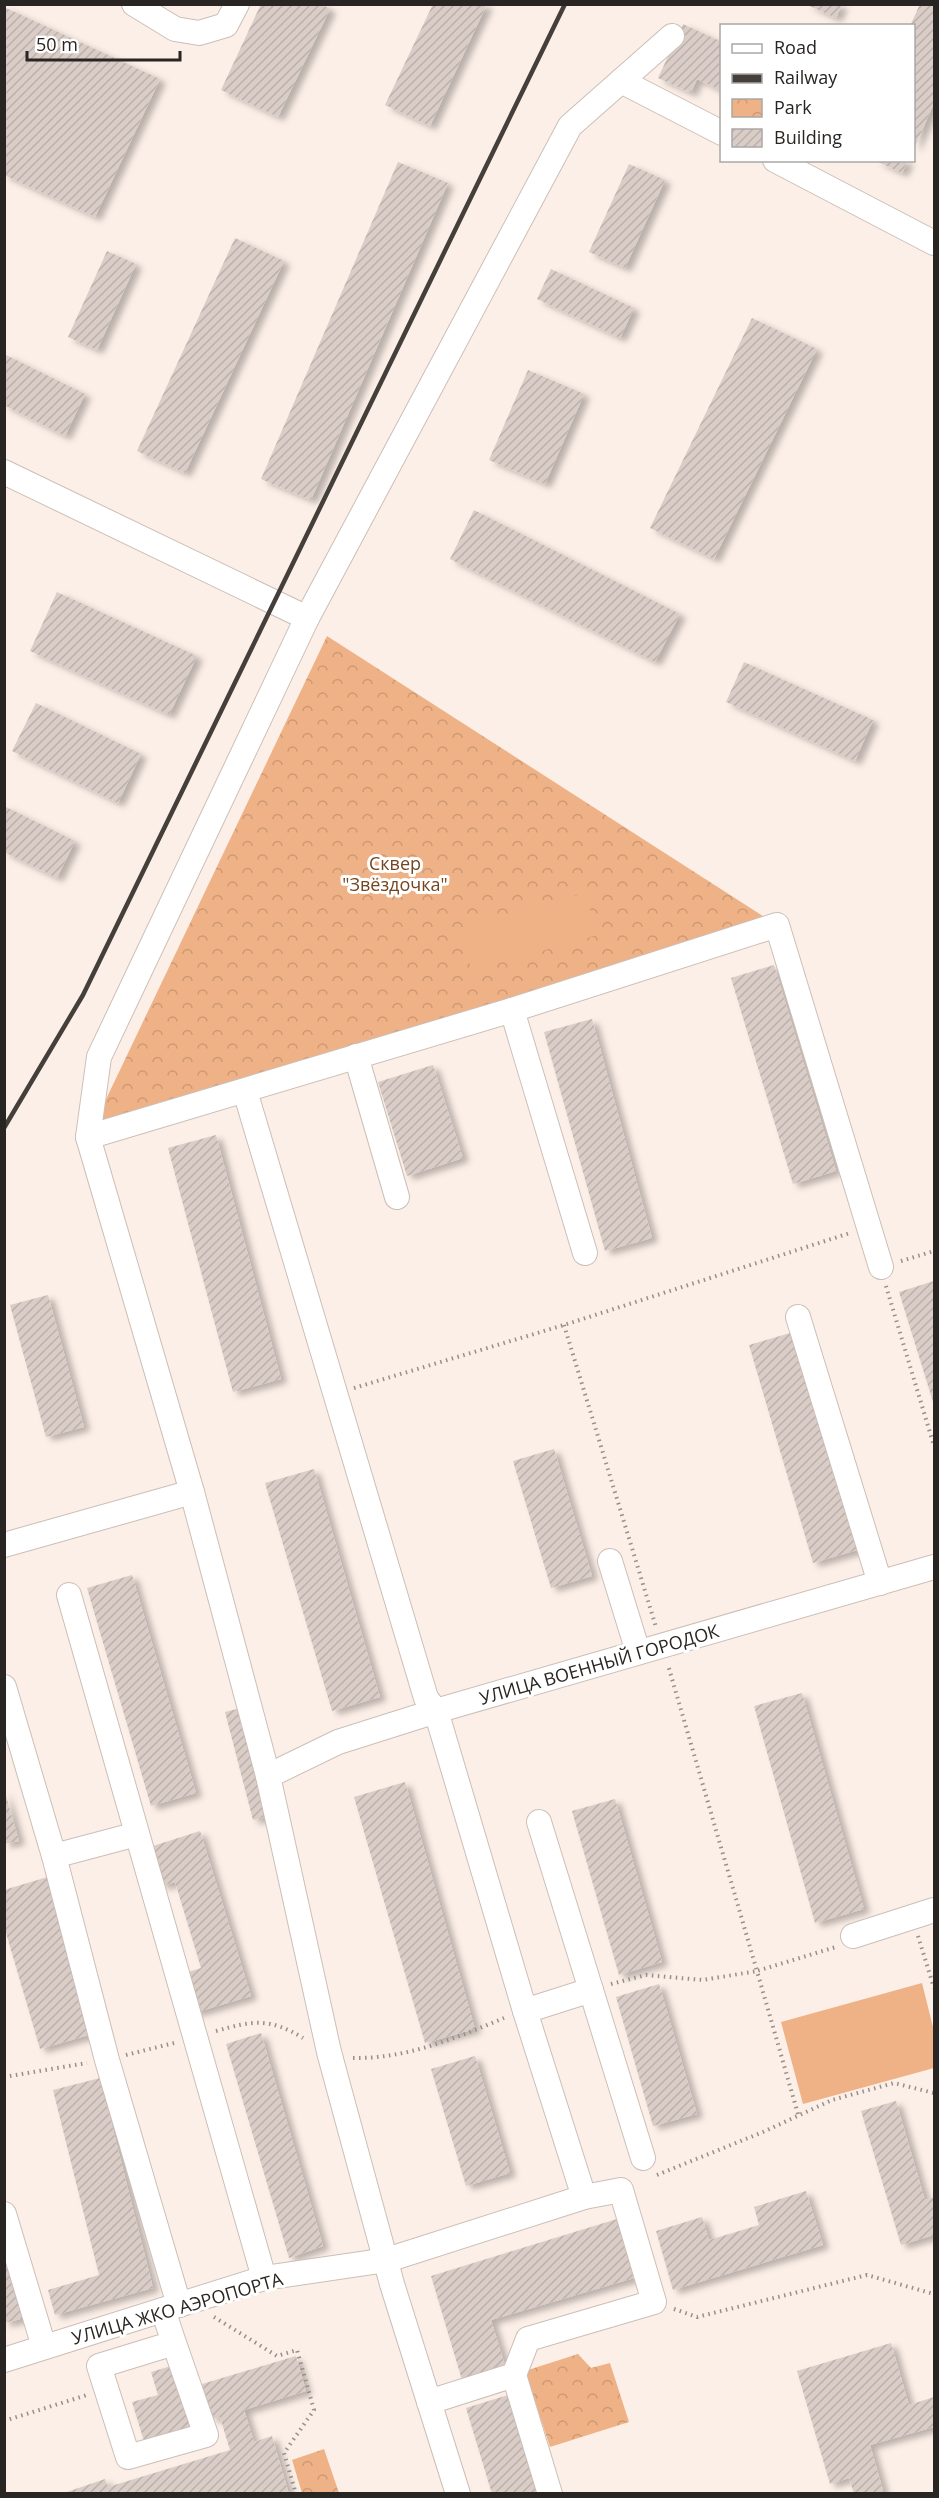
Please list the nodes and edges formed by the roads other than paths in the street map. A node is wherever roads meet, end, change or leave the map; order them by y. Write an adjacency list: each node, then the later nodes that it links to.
1 (134, 4): 2 (street)
2 (237, 4)
3 (672, 36): 4 (street)
4 (621, 81): 5 (street); 9 (street)
5 (720, 132)
6 (779, 162): 7 (street)
7 (934, 243)
8 (4, 472): 9 (street)
9 (307, 618): 13 (street)
10 (512, 1010): 11 (street); 15 (street); 16 (street)
11 (356, 1056): 12 (street); 14 (street)
12 (245, 1091): 13 (street); 26 (street)
13 (88, 1137): 18 (street)
14 (397, 1197)
15 (585, 1253)
16 (881, 1267)
17 (798, 1317): 22 (street)
18 (192, 1492): 19 (street); 27 (street)
19 (4, 1545)
20 (610, 1561): 24 (street)
21 (934, 1567): 22 (street, УЛИЦА ВОЕННЫЙ ГОРОДОК)
22 (880, 1583): 24 (street, УЛИЦА ВОЕННЫЙ ГОРОДОК)
23 (69, 1595): 29 (street)
24 (638, 1652): 26 (street, УЛИЦА ВОЕННЫЙ ГОРОДОК)
25 (4, 1688): 30 (street)
26 (436, 1711): 27 (street, УЛИЦА ВОЕННЫЙ ГОРОДОК); 34 (street)
27 (268, 1776): 38 (street)
28 (539, 1822): 33 (street)
29 (137, 1834): 30 (street); 39 (street)
30 (54, 1856): 40 (street)
31 (934, 1910): 32 (street)
32 (850, 1940)
33 (591, 1990): 34 (street); 35 (street)
34 (525, 2011): 36 (street)
35 (648, 2167)
36 (584, 2197): 38 (street, УЛИЦА ЖКО АЭРОПОРТА); 44 (street, УЛИЦА ЖКО АЭРОПОРТА)
37 (4, 2214): 42 (street)
38 (387, 2260): 39 (street, УЛИЦА ЖКО АЭРОПОРТА); 45 (street)
39 (264, 2278): 40 (street, УЛИЦА ЖКО АЭРОПОРТА)
40 (171, 2308): 41 (street); 42 (street, УЛИЦА ЖКО АЭРОПОРТА)
41 (174, 2343): 41 (street)
42 (44, 2348): 43 (street, УЛИЦА ЖКО АЭРОПОРТА)
43 (4, 2360)
44 (514, 2375): 45 (street); 47 (street)
45 (429, 2402): 46 (street)
46 (458, 2493)
47 (549, 2493)

